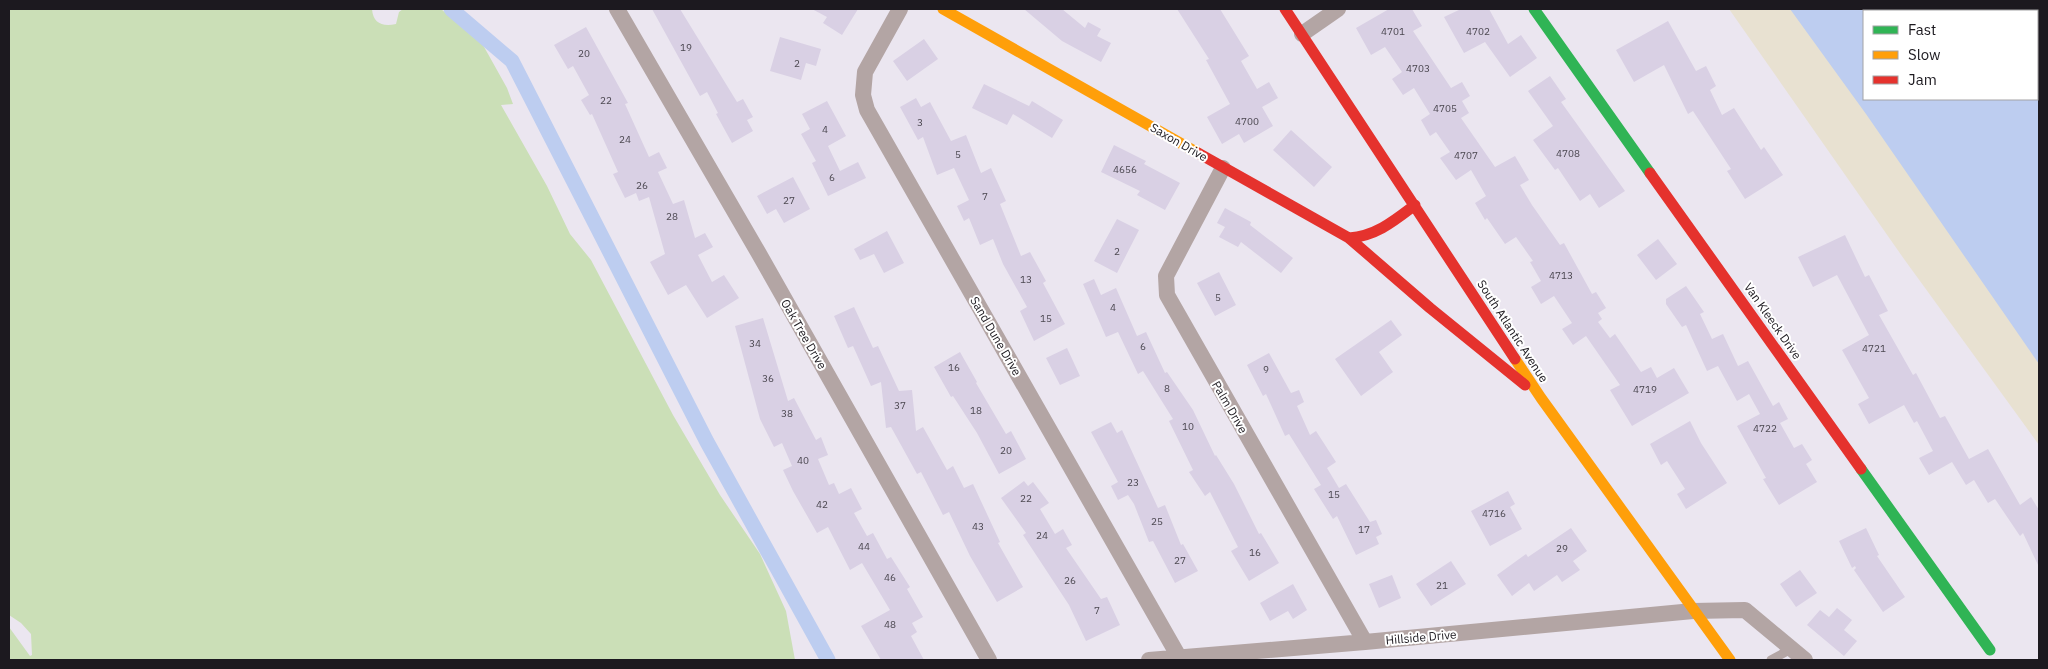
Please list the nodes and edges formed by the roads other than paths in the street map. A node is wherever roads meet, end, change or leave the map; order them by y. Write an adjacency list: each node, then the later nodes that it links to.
1 (617, 9): 17 (street, Oak Tree Drive)
2 (900, 9): 16 (street, Sand Dune Drive)
3 (1286, 9): 7 (street, South Atlantic Avenue)
4 (1338, 9): 7 (street)
5 (1534, 9): 15 (street, Van Kleeck Drive)
6 (954, 11): 8 (street, Saxon Drive)
7 (1302, 34): 9 (street, South Atlantic Avenue)
8 (1224, 168): 10 (street, Saxon Drive); 13 (street, Palm Drive)
9 (1415, 205): 10 (street); 11 (street, South Atlantic Avenue)
10 (1349, 238): 11 (street, Saxon Drive)
11 (1541, 398): 12 (street, South Atlantic Avenue)
12 (1693, 611): 13 (street, Hillside Drive); 14 (street); 19 (street, South Atlantic Avenue)
13 (1365, 642): 16 (street, Hillside Drive)
14 (1791, 649): 20 (lane); 21 (street)
15 (1990, 650)
16 (1179, 657): 18 (street, Hillside Drive)
17 (989, 660)
18 (1149, 660)
19 (1730, 660)
20 (1771, 660)
21 (1804, 660)

